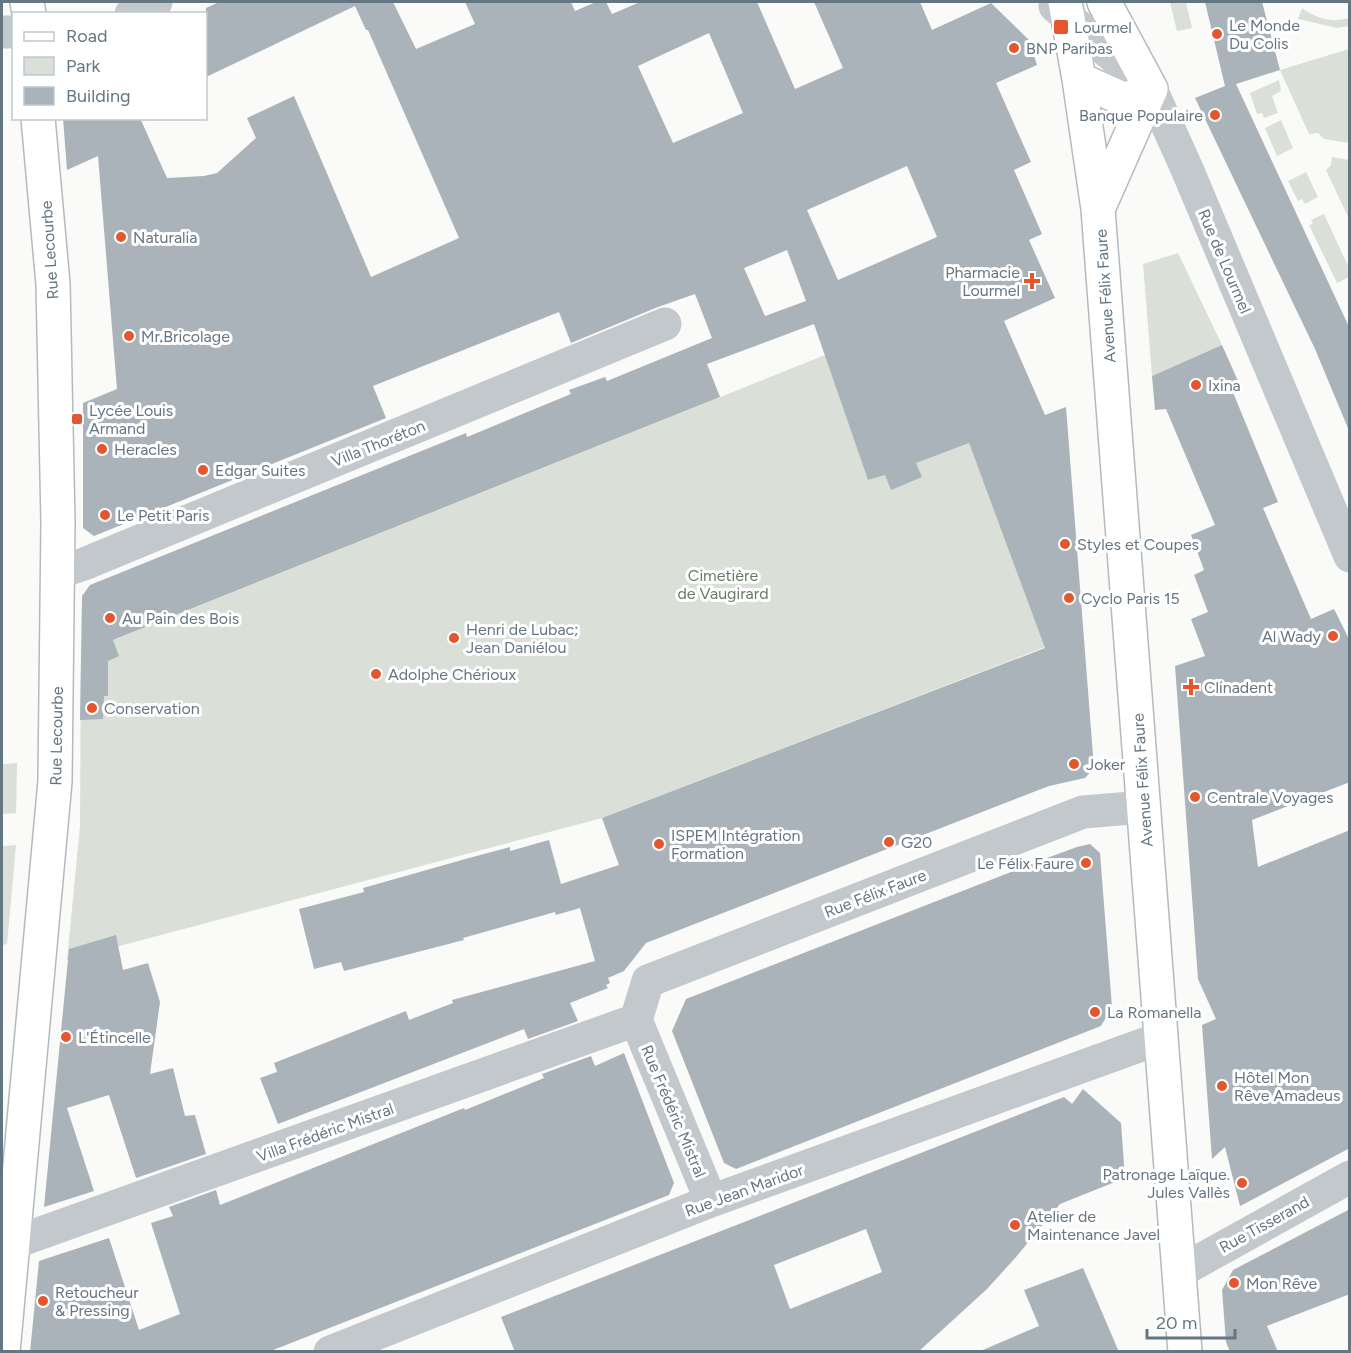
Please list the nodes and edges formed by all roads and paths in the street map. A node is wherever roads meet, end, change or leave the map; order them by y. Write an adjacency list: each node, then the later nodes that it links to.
1 (156, 2): 4 (street)
2 (1104, 2): 6 (street)
3 (1061, 7): 5 (street, Avenue Félix Faure); 6 (street, Rue de Lourmel)
4 (134, 12)
5 (1079, 79): 6 (street); 8 (street, Avenue Félix Faure)
6 (1151, 89): 8 (street, Avenue Félix Faure); 10 (street, Rue de Lourmel)
7 (38, 120): 11 (street, Rue Lecourbe)
8 (1098, 209): 12 (street, Avenue Félix Faure)
9 (665, 324): 11 (street, Villa Thoréton)
10 (1346, 539)
11 (58, 573): 17 (street, Rue Lecourbe)
12 (1144, 807): 13 (street, Rue Félix Faure); 14 (street, Avenue Félix Faure)
13 (636, 1020): 16 (street, Rue Frédéric Mistral); 17 (street, Villa Frédéric Mistral)
14 (1161, 1038): 16 (street, Rue Jean Maridor); 18 (street, Avenue Félix Faure)
15 (1350, 1177): 18 (street, Rue Tisserand)
16 (711, 1201): 20 (street, Rue Jean Maridor)
17 (13, 1243): 19 (street, Rue Lecourbe)
18 (1179, 1272): 21 (street, Avenue Félix Faure)
19 (3, 1352)
20 (330, 1352)
21 (1185, 1352)

